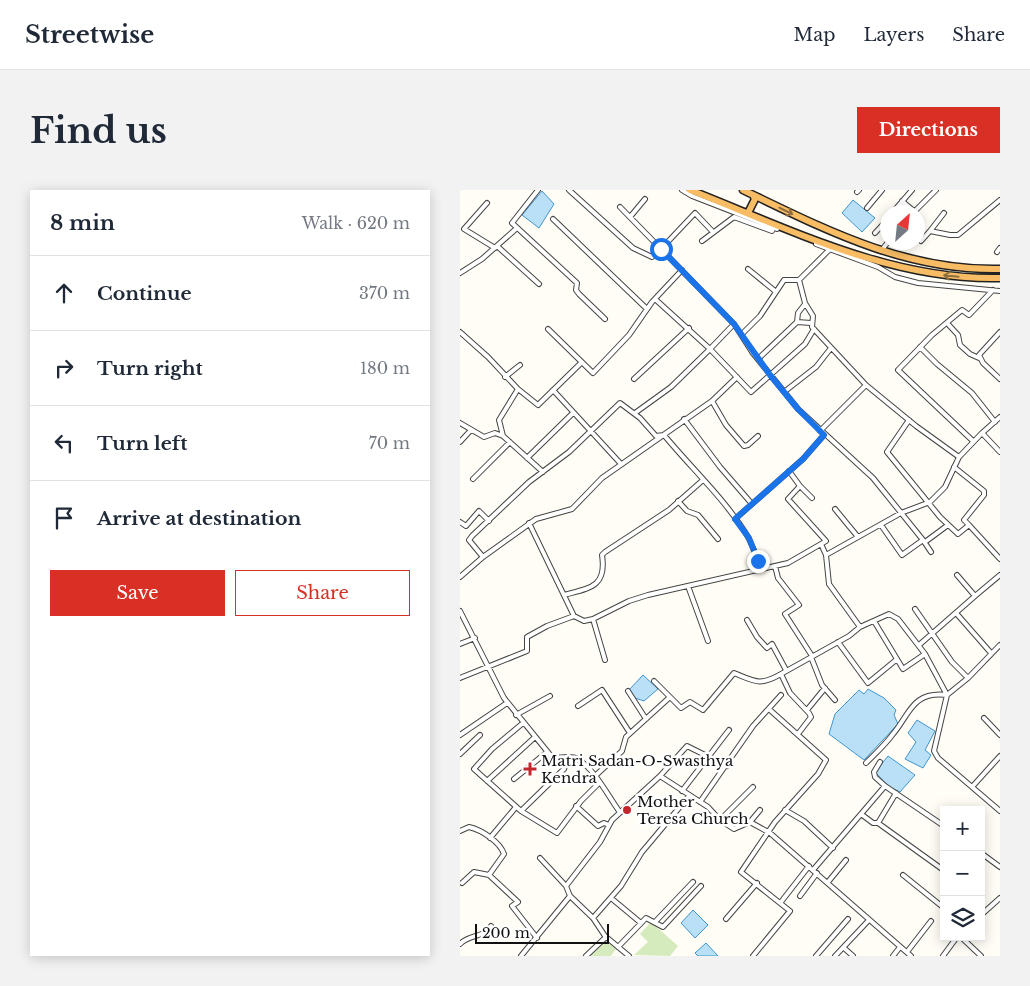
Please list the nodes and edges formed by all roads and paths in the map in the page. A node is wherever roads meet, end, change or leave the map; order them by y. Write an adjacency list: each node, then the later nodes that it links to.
1 (538, 190): 23 (street)
2 (569, 190): 34 (street)
3 (682, 190): 24 (street)
4 (690, 190): 19 (highway)
5 (743, 190): 9 (highway)
6 (912, 190): 12 (street)
7 (936, 190): 16 (street)
8 (879, 191): 18 (street)
9 (753, 195): 19 (highway); 35 (highway, one-way to 35)
10 (645, 200): 21 (street)
11 (1000, 200): 26 (street)
12 (902, 201): 14 (street); 15 (street)
13 (487, 203): 31 (street)
14 (899, 205)
15 (907, 205)
16 (922, 205)
17 (620, 207): 21 (street)
18 (867, 208)
19 (748, 213): 32 (highway)
20 (944, 213): 26 (street)
21 (630, 217): 34 (street)
22 (553, 219): 49 (street)
23 (517, 228): 31 (street); 50 (street)
24 (774, 228): 27 (street); 32 (street)
25 (880, 228): 28 (street)
26 (930, 231): 29 (street)
27 (713, 232): 30 (street); 34 (street)
28 (875, 233)
29 (925, 237)
30 (702, 241)
31 (496, 247): 40 (street); 43 (street)
32 (831, 248): 41 (highway, one-way to 32); 42 (street); 44 (street)
33 (1000, 248): 36 (street)
34 (661, 249): 38 (street)
35 (880, 252): 39 (highway)
36 (997, 252)
37 (748, 269): 46 (street)
38 (682, 270): 47 (street); 54 (street)
39 (1000, 270)
40 (460, 274)
41 (1000, 278)
42 (798, 280): 46 (street); 48 (street)
43 (539, 284)
44 (993, 290): 45 (street); 53 (street)
45 (1000, 290)
46 (775, 291): 60 (street)
47 (655, 299): 49 (street); 55 (street)
48 (805, 304): 51 (street); 52 (street)
49 (647, 309): 66 (street)
50 (605, 319)
51 (797, 322): 52 (street); 65 (street)
52 (811, 323): 57 (street)
53 (946, 323): 61 (street); 64 (street)
54 (734, 324): 60 (street); 63 (street)
55 (689, 328): 63 (street); 71 (street)
56 (548, 329): 66 (street)
57 (814, 329): 62 (street); 68 (street)
58 (460, 332): 69 (street)
59 (1000, 332): 64 (street)
60 (742, 334): 65 (street)
61 (920, 346): 83 (street); 93 (street)
62 (831, 348): 73 (street); 76 (street)
63 (710, 349): 70 (street); 79 (street)
64 (980, 358): 72 (street)
65 (758, 359): 68 (street)
66 (581, 363): 75 (street)
67 (520, 365): 69 (street)
68 (770, 375): 70 (street); 76 (street)
69 (505, 377): 74 (street)
70 (737, 377): 77 (street)
71 (634, 379)
72 (1000, 379)
73 (866, 385): 82 (street); 86 (street)
74 (518, 389): 75 (street); 91 (street)
75 (553, 390): 78 (street)
76 (784, 392): 86 (street)
77 (712, 401): 81 (street); 92 (street)
78 (573, 413): 87 (street); 98 (street)
79 (635, 413): 87 (street); 89 (street)
80 (1000, 417): 83 (street)
81 (684, 419): 89 (street); 109 (street)
82 (908, 420): 97 (street); 108 (street)
83 (995, 422): 88 (street)
84 (460, 423): 85 (street)
85 (471, 430): 91 (street); 94 (street)
86 (820, 431): 90 (street)
87 (590, 432): 99 (street); 102 (street)
88 (982, 433): 93 (street); 96 (street)
89 (664, 435): 99 (street); 104 (street)
90 (824, 435): 101 (street); 111 (street)
91 (503, 436): 95 (street)
92 (758, 436)
93 (973, 441): 97 (street)
94 (460, 442)
95 (510, 442): 98 (street); 103 (street)
96 (1000, 452)
97 (959, 457): 100 (street)
98 (527, 458): 102 (street)
99 (621, 464): 115 (street)
100 (954, 467): 108 (street); 118 (street)
101 (789, 471): 105 (street); 109 (street)
102 (543, 472): 113 (street)
103 (473, 479)
104 (703, 480): 107 (street); 112 (street)
105 (800, 486): 106 (street); 122 (street)
106 (812, 498)
107 (678, 501): 120 (street); 133 (street)
108 (930, 502): 111 (street); 117 (street)
109 (752, 504): 112 (street)
110 (835, 509): 119 (street)
111 (901, 513): 116 (street); 121 (street)
112 (735, 519): 128 (street)
113 (489, 521): 114 (street); 125 (street)
114 (460, 522)
115 (529, 523): 125 (street); 133 (street)
116 (881, 525): 119 (street); 121 (street)
117 (948, 525): 118 (street); 121 (street)
118 (969, 525): 126 (street)
119 (858, 537): 124 (street)
120 (718, 539)
121 (924, 541): 123 (street)
122 (821, 544): 124 (street); 127 (street)
123 (931, 552)
124 (826, 555): 142 (street)
125 (483, 557): 131 (street)
126 (1000, 559)
127 (775, 566): 128 (street); 152 (street)
128 (762, 569): 132 (street)
129 (957, 575): 134 (street)
130 (1000, 575): 134 (street)
131 (460, 577)
132 (688, 586): 139 (street); 145 (street)
133 (564, 595): 138 (street)
134 (975, 596): 137 (street)
135 (915, 609): 143 (street)
136 (460, 611): 144 (street)
137 (956, 613): 143 (street); 150 (street)
138 (574, 616): 139 (street); 155 (street)
139 (592, 620): 153 (street)
140 (747, 620): 156 (street)
141 (874, 621): 142 (street); 148 (street); 154 (street)
142 (860, 626): 146 (street)
143 (932, 634): 148 (street); 159 (street)
144 (475, 638): 147 (street); 155 (street)
145 (708, 641)
146 (838, 642): 152 (street); 154 (street)
147 (460, 644)
148 (919, 645): 151 (street)
149 (1000, 645): 150 (street)
150 (992, 653): 159 (street)
151 (925, 654): 154 (street); 164 (street)
152 (811, 657): 156 (street); 161 (street)
153 (605, 660)
154 (896, 660)
155 (488, 667): 158 (street); 168 (street)
156 (786, 670): 157 (street)
157 (781, 674): 166 (street); 171 (street)
158 (460, 678)
159 (968, 678): 164 (street)
160 (654, 681): 166 (street)
161 (825, 688): 167 (street); 171 (street)
162 (628, 691): 174 (street)
163 (781, 695): 170 (street)
164 (946, 695): 189 (street); 197 (street)
165 (550, 696): 172 (street)
166 (670, 697): 174 (street)
167 (835, 700)
168 (507, 703): 172 (street); 179 (street)
169 (578, 706): 177 (street)
170 (770, 710): 178 (street); 190 (street)
171 (807, 710): 178 (street)
172 (516, 715): 175 (street)
173 (984, 718): 181 (street)
174 (646, 719): 177 (street)
175 (523, 723): 182 (street); 194 (street)
176 (729, 730): 186 (street)
177 (630, 732): 191 (street)
178 (798, 734): 206 (street)
179 (460, 735)
180 (480, 735): 184 (street)
181 (1000, 735)
182 (535, 738): 183 (street); 194 (street)
183 (547, 752): 187 (street); 193 (street)
184 (460, 754)
185 (1000, 756): 197 (street)
186 (710, 757): 190 (street); 192 (street); 199 (street)
187 (559, 759): 191 (street); 207 (street)
188 (880, 762): 196 (street)
189 (866, 764)
190 (727, 766): 202 (street)
191 (594, 776): 195 (street)
192 (660, 776): 199 (street); 208 (street)
193 (514, 779)
194 (487, 781): 204 (street)
195 (599, 783): 203 (street); 208 (street)
196 (885, 786): 200 (street); 210 (street)
197 (972, 787): 209 (street)
198 (753, 788): 211 (street)
199 (682, 791): 201 (street)
200 (896, 793): 213 (street); 214 (street)
201 (690, 796): 202 (street); 238 (street)
202 (700, 802): 211 (street)
203 (576, 806): 207 (street); 215 (street)
204 (516, 807): 207 (street); 218 (street)
205 (760, 810): 212 (street)
206 (785, 810): 217 (street); 219 (street)
207 (521, 811)
208 (619, 811): 215 (street)
209 (1000, 811)
210 (861, 814): 213 (street); 219 (street)
211 (720, 820): 212 (street)
212 (750, 822): 217 (street)
213 (878, 822): 225 (street)
214 (940, 823)
215 (609, 825): 234 (street)
216 (460, 831): 218 (street)
217 (770, 833): 223 (street); 233 (street)
218 (490, 838): 228 (street)
219 (833, 848): 226 (street)
220 (985, 856): 224 (street)
221 (540, 858): 234 (street)
222 (846, 860): 231 (street)
223 (809, 866): 226 (street); 240 (street)
224 (1000, 867)
225 (940, 868)
226 (814, 870): 227 (street)
227 (818, 873): 231 (street); 237 (street)
228 (489, 875): 232 (street); 252 (street)
229 (903, 876): 241 (street)
230 (693, 882): 248 (street)
231 (828, 882): 246 (street)
232 (462, 883)
233 (757, 883): 240 (street); 244 (street)
234 (566, 886): 236 (street)
235 (701, 886): 248 (street)
236 (570, 896): 243 (street); 252 (street)
237 (800, 896)
238 (612, 898): 243 (street); 249 (street)
239 (1000, 898): 242 (street)
240 (781, 902): 263 (street)
241 (940, 905)
242 (985, 911)
243 (594, 918): 251 (street)
244 (726, 919)
245 (848, 919): 264 (street)
246 (869, 920): 256 (street); 258 (street)
247 (931, 921): 259 (street)
248 (655, 922): 249 (street)
249 (641, 923): 257 (street)
250 (492, 926): 255 (street)
251 (606, 936): 257 (street); 261 (street)
252 (536, 938): 260 (street)
253 (954, 941): 269 (street)
254 (965, 941): 270 (street)
255 (460, 944)
256 (900, 947): 259 (street); 267 (street)
257 (618, 948): 262 (street)
258 (844, 948): 265 (street); 266 (street)
259 (906, 952): 268 (street)
260 (521, 956)
261 (586, 956)
262 (629, 956)
263 (753, 956)
264 (816, 956)
265 (836, 956)
266 (853, 956)
267 (893, 956)
268 (911, 956)
269 (943, 956)
270 (980, 956)

